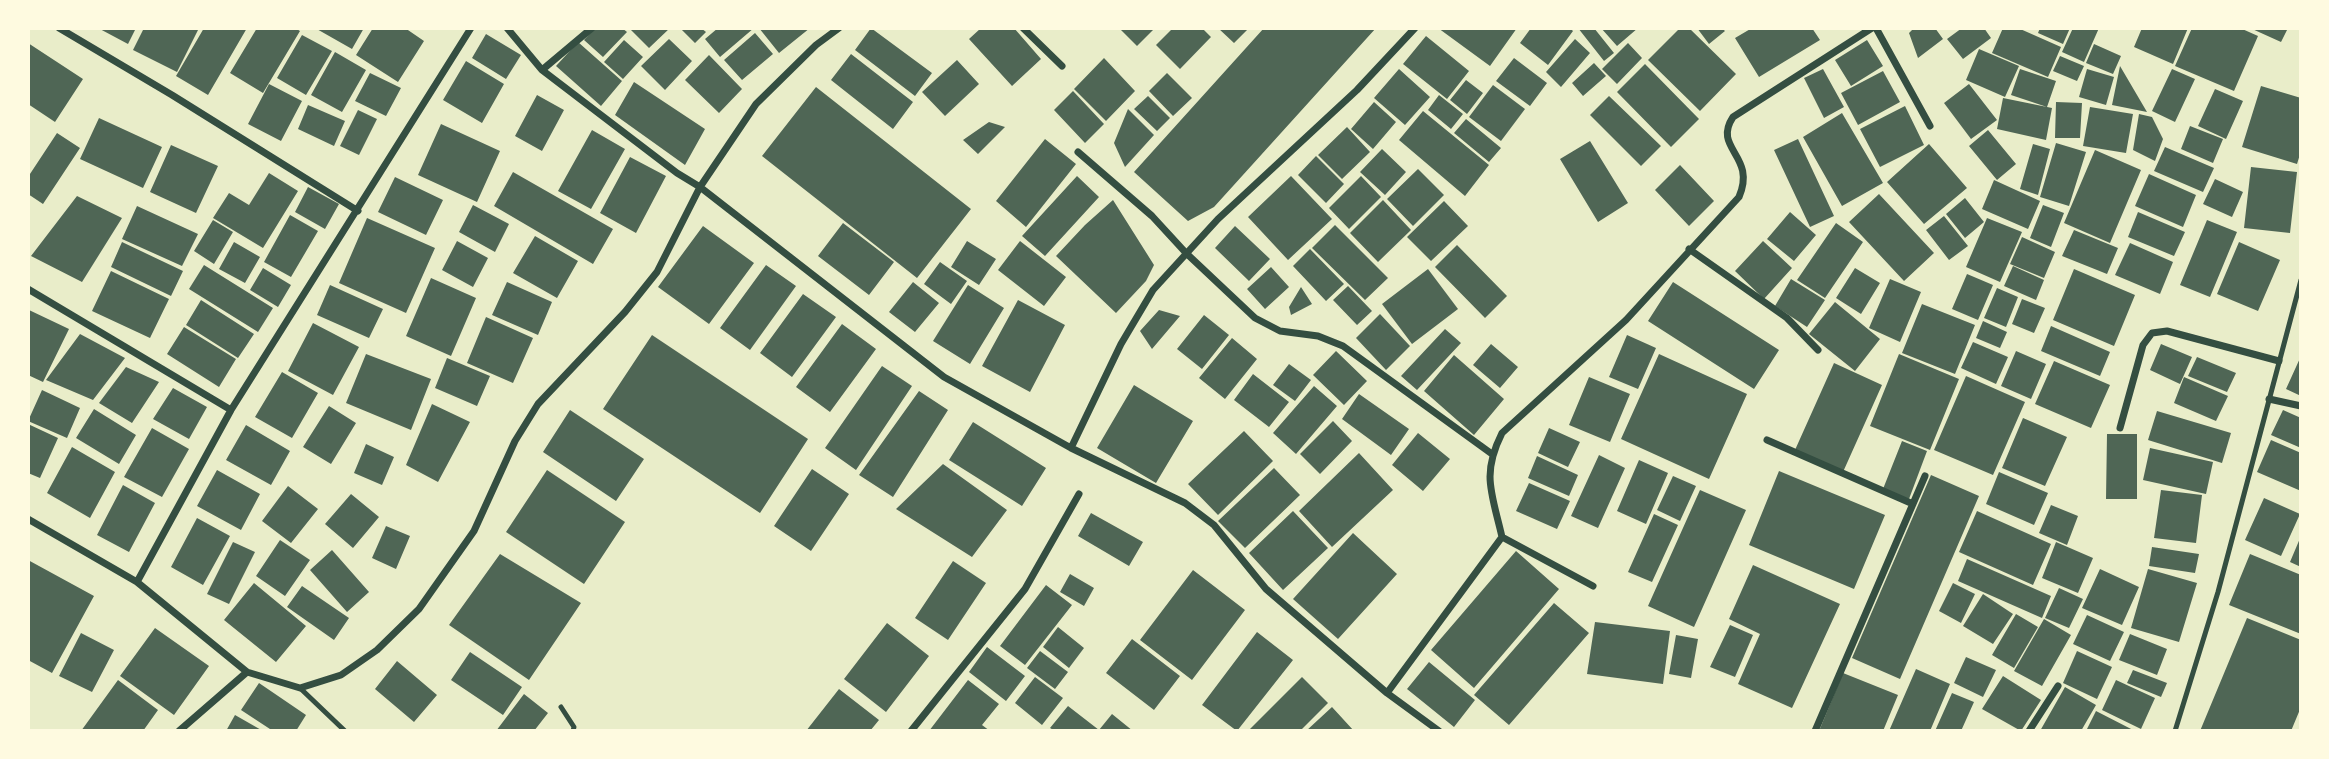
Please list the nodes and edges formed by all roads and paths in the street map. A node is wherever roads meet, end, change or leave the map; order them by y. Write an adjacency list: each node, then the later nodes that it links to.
1 (59, 28): 14 (street)
2 (471, 28): 14 (street)
3 (507, 28): 10 (street)
4 (592, 28): 10 (street)
5 (839, 28): 13 (street)
6 (1023, 28): 9 (street)
7 (1415, 28): 16 (street)
8 (1874, 28): 11 (street); 15 (street)
9 (1062, 66)
10 (542, 70): 13 (street)
11 (1930, 126)
12 (1078, 152): 16 (street)
13 (700, 187): 26 (street); 37 (street)
14 (358, 211): 23 (street)
15 (1689, 250): 19 (street); 27 (street)
16 (1186, 253): 26 (street); 27 (street)
17 (2301, 280): 20 (lane)
18 (28, 289): 23 (street)
19 (1818, 350)
20 (2279, 361): 21 (lane); 24 (street)
21 (2269, 399): 22 (street); 47 (lane)
22 (2301, 406)
23 (232, 410): 33 (street)
24 (2120, 428)
25 (1767, 440): 30 (street)
26 (1071, 448): 38 (street)
27 (1492, 454): 32 (street)
28 (1925, 476): 30 (street)
29 (1079, 494): 43 (street)
30 (1913, 504): 45 (street)
31 (28, 519): 33 (street)
32 (1502, 537): 34 (street); 38 (street)
33 (137, 582): 35 (street)
34 (1593, 586)
35 (247, 672): 37 (street); 40 (street)
36 (2058, 687): 46 (street)
37 (300, 688): 41 (lane)
38 (1387, 694): 44 (street)
39 (561, 707): 42 (lane)
40 (179, 731)
41 (345, 731)
42 (573, 731)
43 (911, 731)
44 (1438, 731)
45 (1815, 731)
46 (2029, 731)
47 (2175, 731)

